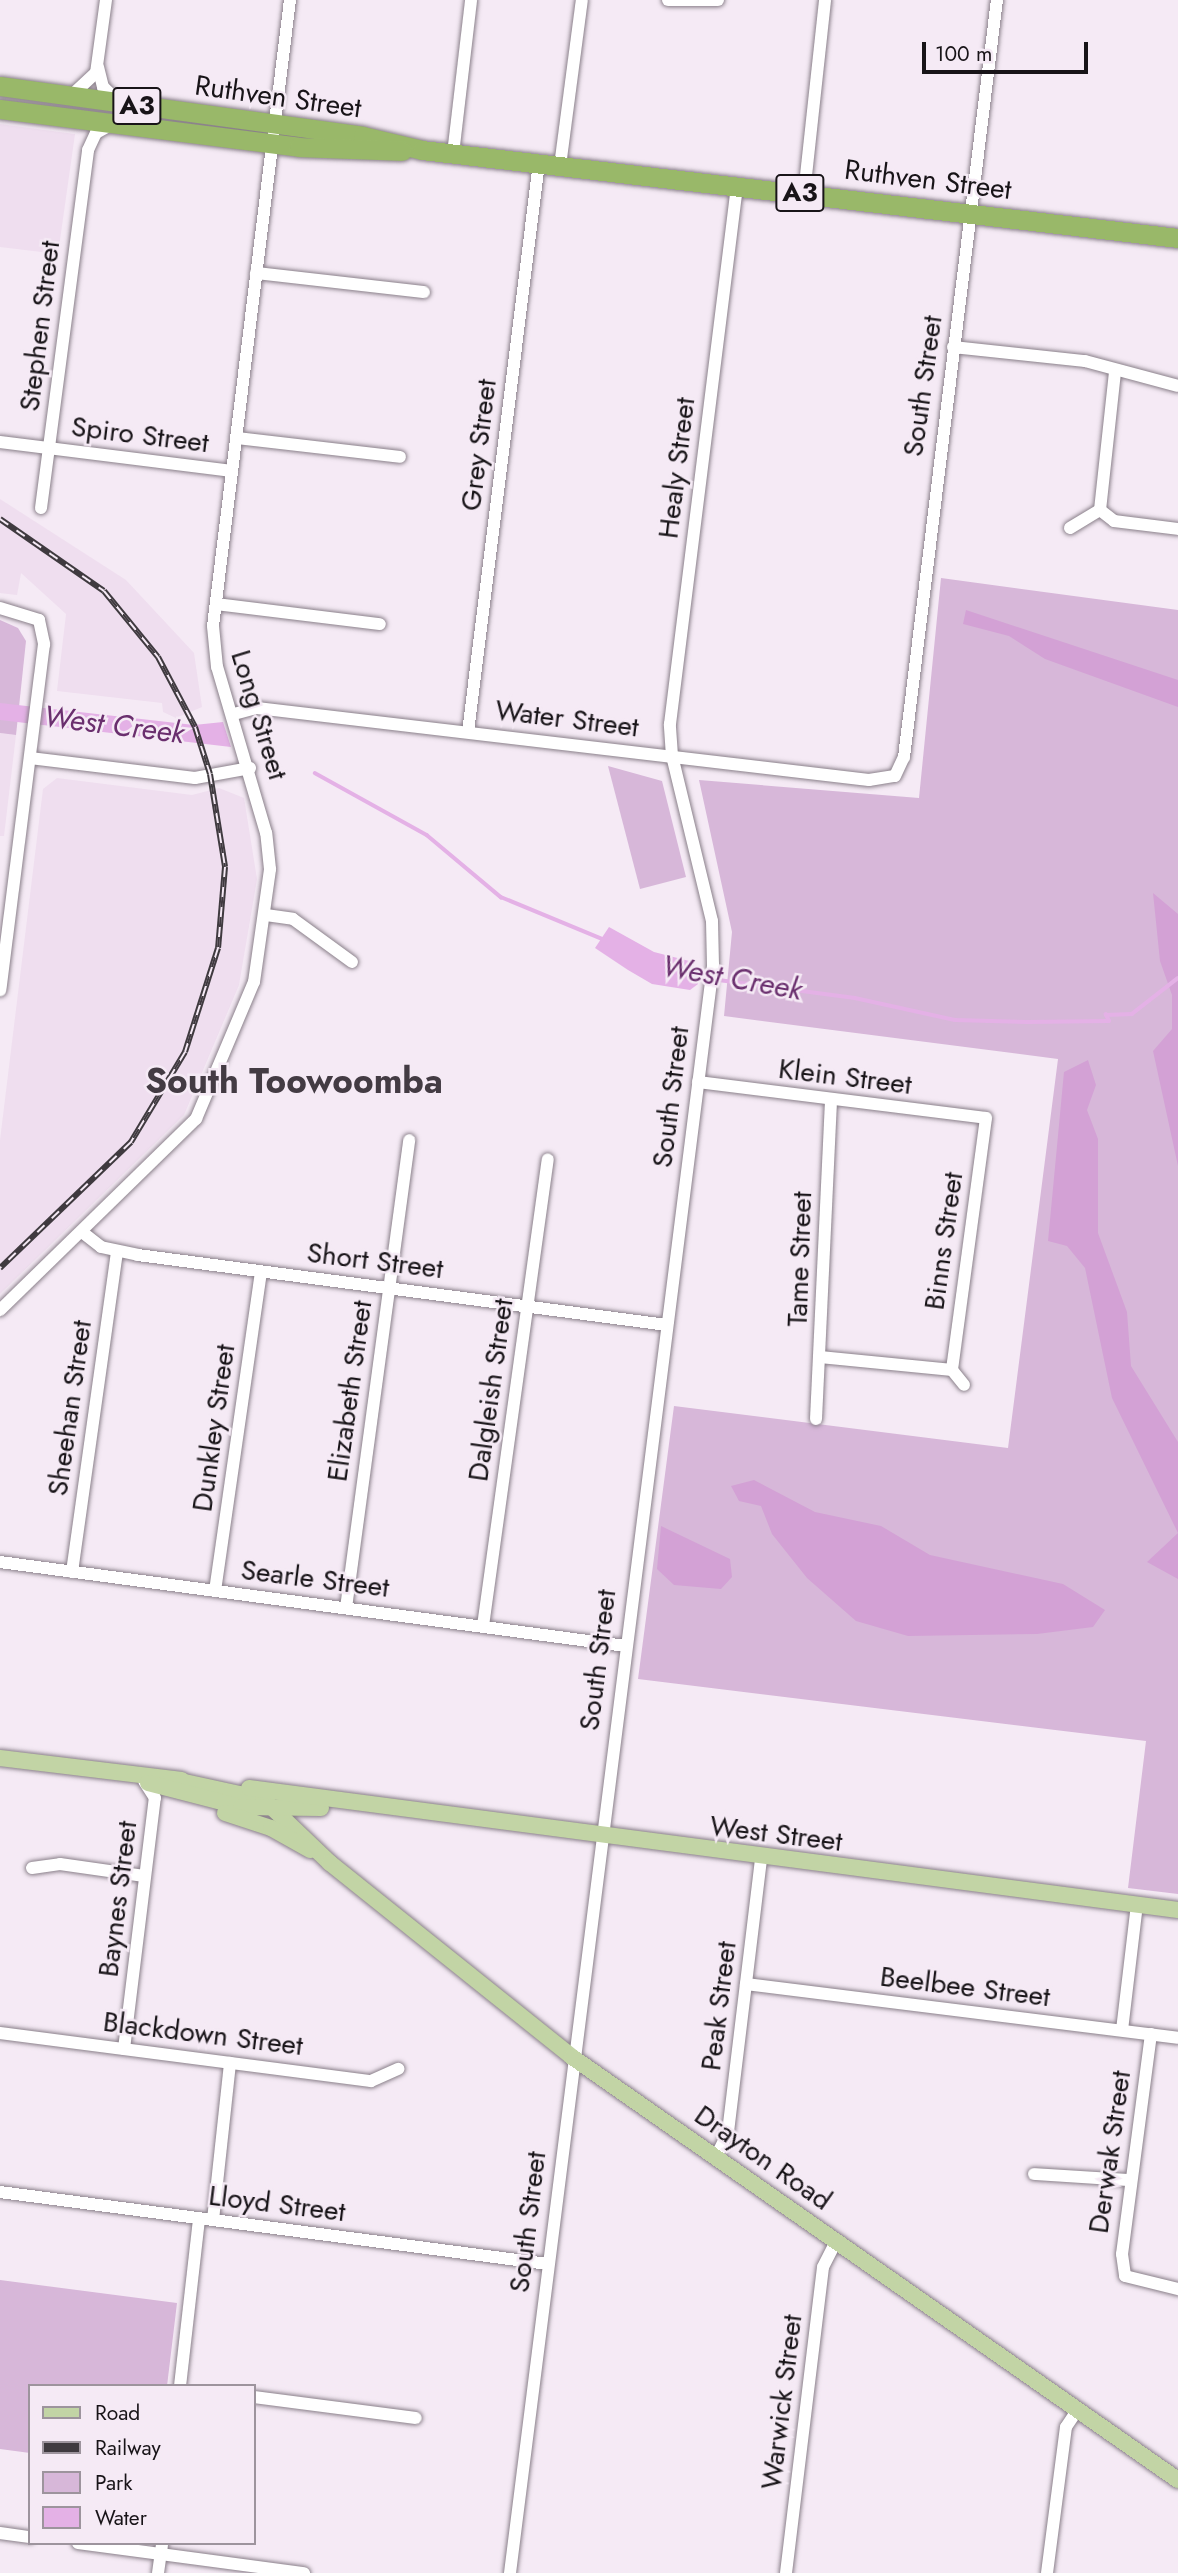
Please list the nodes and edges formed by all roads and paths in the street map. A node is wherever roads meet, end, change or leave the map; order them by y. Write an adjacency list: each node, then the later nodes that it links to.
1 (106, 0): 9 (street)
2 (290, 0): 16 (street, Long Street)
3 (471, 0): 18 (street)
4 (582, 0): 20 (street)
5 (668, 0): 6 (street)
6 (718, 0)
7 (825, 0): 22 (street)
8 (997, 0): 23 (street, South Street)
9 (98, 67): 11 (street); 12 (street)
10 (0, 86): 11 (highway, Ruthven Street / A3)
11 (65, 96): 12 (highway, Ruthven Street / A3)
12 (124, 104): 16 (highway, Ruthven Street / A3)
13 (0, 109): 14 (highway, Ruthven Street / A3)
14 (71, 119): 15 (highway, Ruthven Street / A3); 17 (street)
15 (112, 124): 16 (highway, Ruthven Street / A3); 17 (street)
16 (272, 135): 18 (highway, Ruthven Street / A3); 25 (street, Long Street)
17 (88, 150): 32 (street, Stephen Street)
18 (453, 154): 19 (highway, Ruthven Street / A3)
19 (539, 163): 20 (highway, Ruthven Street / A3); 43 (street, Grey Street)
20 (560, 166): 21 (highway, Ruthven Street / A3)
21 (737, 186): 22 (highway, Ruthven Street / A3); 44 (street, Healy Street)
22 (804, 194): 23 (highway, Ruthven Street / A3)
23 (970, 213): 24 (highway, Ruthven Street / A3); 27 (street, South Street)
24 (1178, 238)
25 (257, 273): 26 (street); 30 (street, Long Street)
26 (424, 292)
27 (953, 346): 28 (street); 47 (street, South Street)
28 (1115, 372): 29 (street); 36 (street)
29 (1178, 386)
30 (237, 438): 33 (street); 34 (street, Long Street)
31 (0, 442): 32 (street, Spiro Street)
32 (49, 449): 34 (street, Spiro Street); 35 (street, Stephen Street)
33 (400, 457)
34 (232, 471): 39 (street, Long Street)
35 (41, 508)
36 (1100, 510): 37 (street); 38 (street)
37 (1070, 528)
38 (1178, 529)
39 (216, 604): 41 (street); 42 (street, Long Street)
40 (0, 608): 45 (street)
41 (380, 624)
42 (234, 714): 43 (street, Water Street); 46 (street, Long Street)
43 (468, 732): 44 (street, Water Street)
44 (672, 756): 47 (street, Water Street); 52 (street, South Street)
45 (30, 758): 46 (street); 49 (street)
46 (250, 768): 48 (street, Long Street)
47 (895, 776)
48 (266, 915): 50 (street); 57 (street, Long Street)
49 (5, 916): 51 (street)
50 (352, 962)
51 (0, 990)
52 (698, 1083): 53 (street, Klein Street); 63 (street, South Street)
53 (831, 1101): 54 (street, Klein Street); 64 (street, Tame Street)
54 (986, 1118): 65 (street, Binns Street)
55 (409, 1140): 60 (street, Elizabeth Street)
56 (548, 1160): 61 (street, Dalgleish Street)
57 (82, 1232): 58 (street, Short Street); 62 (street, Long Street)
58 (117, 1251): 59 (street, Short Street); 69 (street, Sheehan Street)
59 (261, 1272): 60 (street, Short Street); 70 (street, Dunkley Street)
60 (389, 1288): 61 (street, Short Street); 71 (street, Elizabeth Street)
61 (527, 1305): 63 (street, Short Street); 72 (street, Dalgleish Street)
62 (0, 1310)
63 (667, 1325): 73 (street, South Street)
64 (820, 1357): 65 (street); 67 (street, Tame Street)
65 (952, 1370): 66 (street)
66 (964, 1385)
67 (816, 1419)
68 (0, 1562): 69 (street, Searle Street)
69 (72, 1572): 70 (street, Searle Street)
70 (215, 1591): 71 (street, Searle Street)
71 (345, 1608): 72 (street, Searle Street)
72 (482, 1626): 73 (street, Searle Street)
73 (625, 1646): 81 (street, South Street)
74 (0, 1758): 75 (main road)
75 (139, 1779): 76 (main road); 77 (street, Baynes Street)
76 (174, 1786): 77 (street, Baynes Street); 78 (main road); 79 (main road); 80 (main road)
77 (155, 1798): 85 (street, Baynes Street)
78 (199, 1800): 79 (main road); 83 (main road)
79 (274, 1808): 80 (main road); 83 (main road)
80 (369, 1809): 81 (main road, West Street)
81 (601, 1839): 82 (main road, West Street); 94 (street, South Street)
82 (761, 1858): 86 (main road, West Street); 88 (street, Peak Street)
83 (330, 1863): 94 (main road, Drayton Road)
84 (32, 1868): 85 (street)
85 (144, 1876): 93 (street, Baynes Street)
86 (1137, 1905): 87 (main road, West Street); 89 (street, Derwak Street)
87 (1178, 1910)
88 (746, 1984): 89 (street, Beelbee Street); 97 (street, Peak Street)
89 (1122, 2031): 91 (street, Beelbee Street)
90 (0, 2032): 93 (street, Blackdown Street)
91 (1151, 2034): 92 (street, Beelbee Street); 99 (street, Derwak Street)
92 (1178, 2038)
93 (124, 2049): 95 (street, Blackdown Street)
94 (572, 2057): 97 (main road, Drayton Road); 104 (street, South Street)
95 (230, 2063): 96 (street, Blackdown Street); 102 (street)
96 (398, 2069)
97 (716, 2157): 103 (main road, Drayton Road)
98 (1034, 2174): 99 (street)
99 (1130, 2180): 105 (street, Derwak Street)
100 (0, 2192): 101 (street, Lloyd Street)
101 (199, 2219): 102 (street, Lloyd Street); 106 (street)
102 (213, 2220): 104 (street, Lloyd Street)
103 (836, 2241): 108 (main road, Drayton Road); 118 (street, Warwick Street)
104 (548, 2264): 117 (street, South Street)
105 (1178, 2289)
106 (180, 2384)
107 (256, 2397): 109 (street)
108 (1078, 2409): 110 (main road, Drayton Road); 119 (street)
109 (416, 2418)
110 (1178, 2480)
111 (0, 2533): 112 (street)
112 (28, 2537)
113 (106, 2545): 114 (street)
114 (161, 2549): 115 (street); 116 (street)
115 (158, 2573)
116 (304, 2573)
117 (510, 2573)
118 (786, 2573)
119 (1047, 2573)

